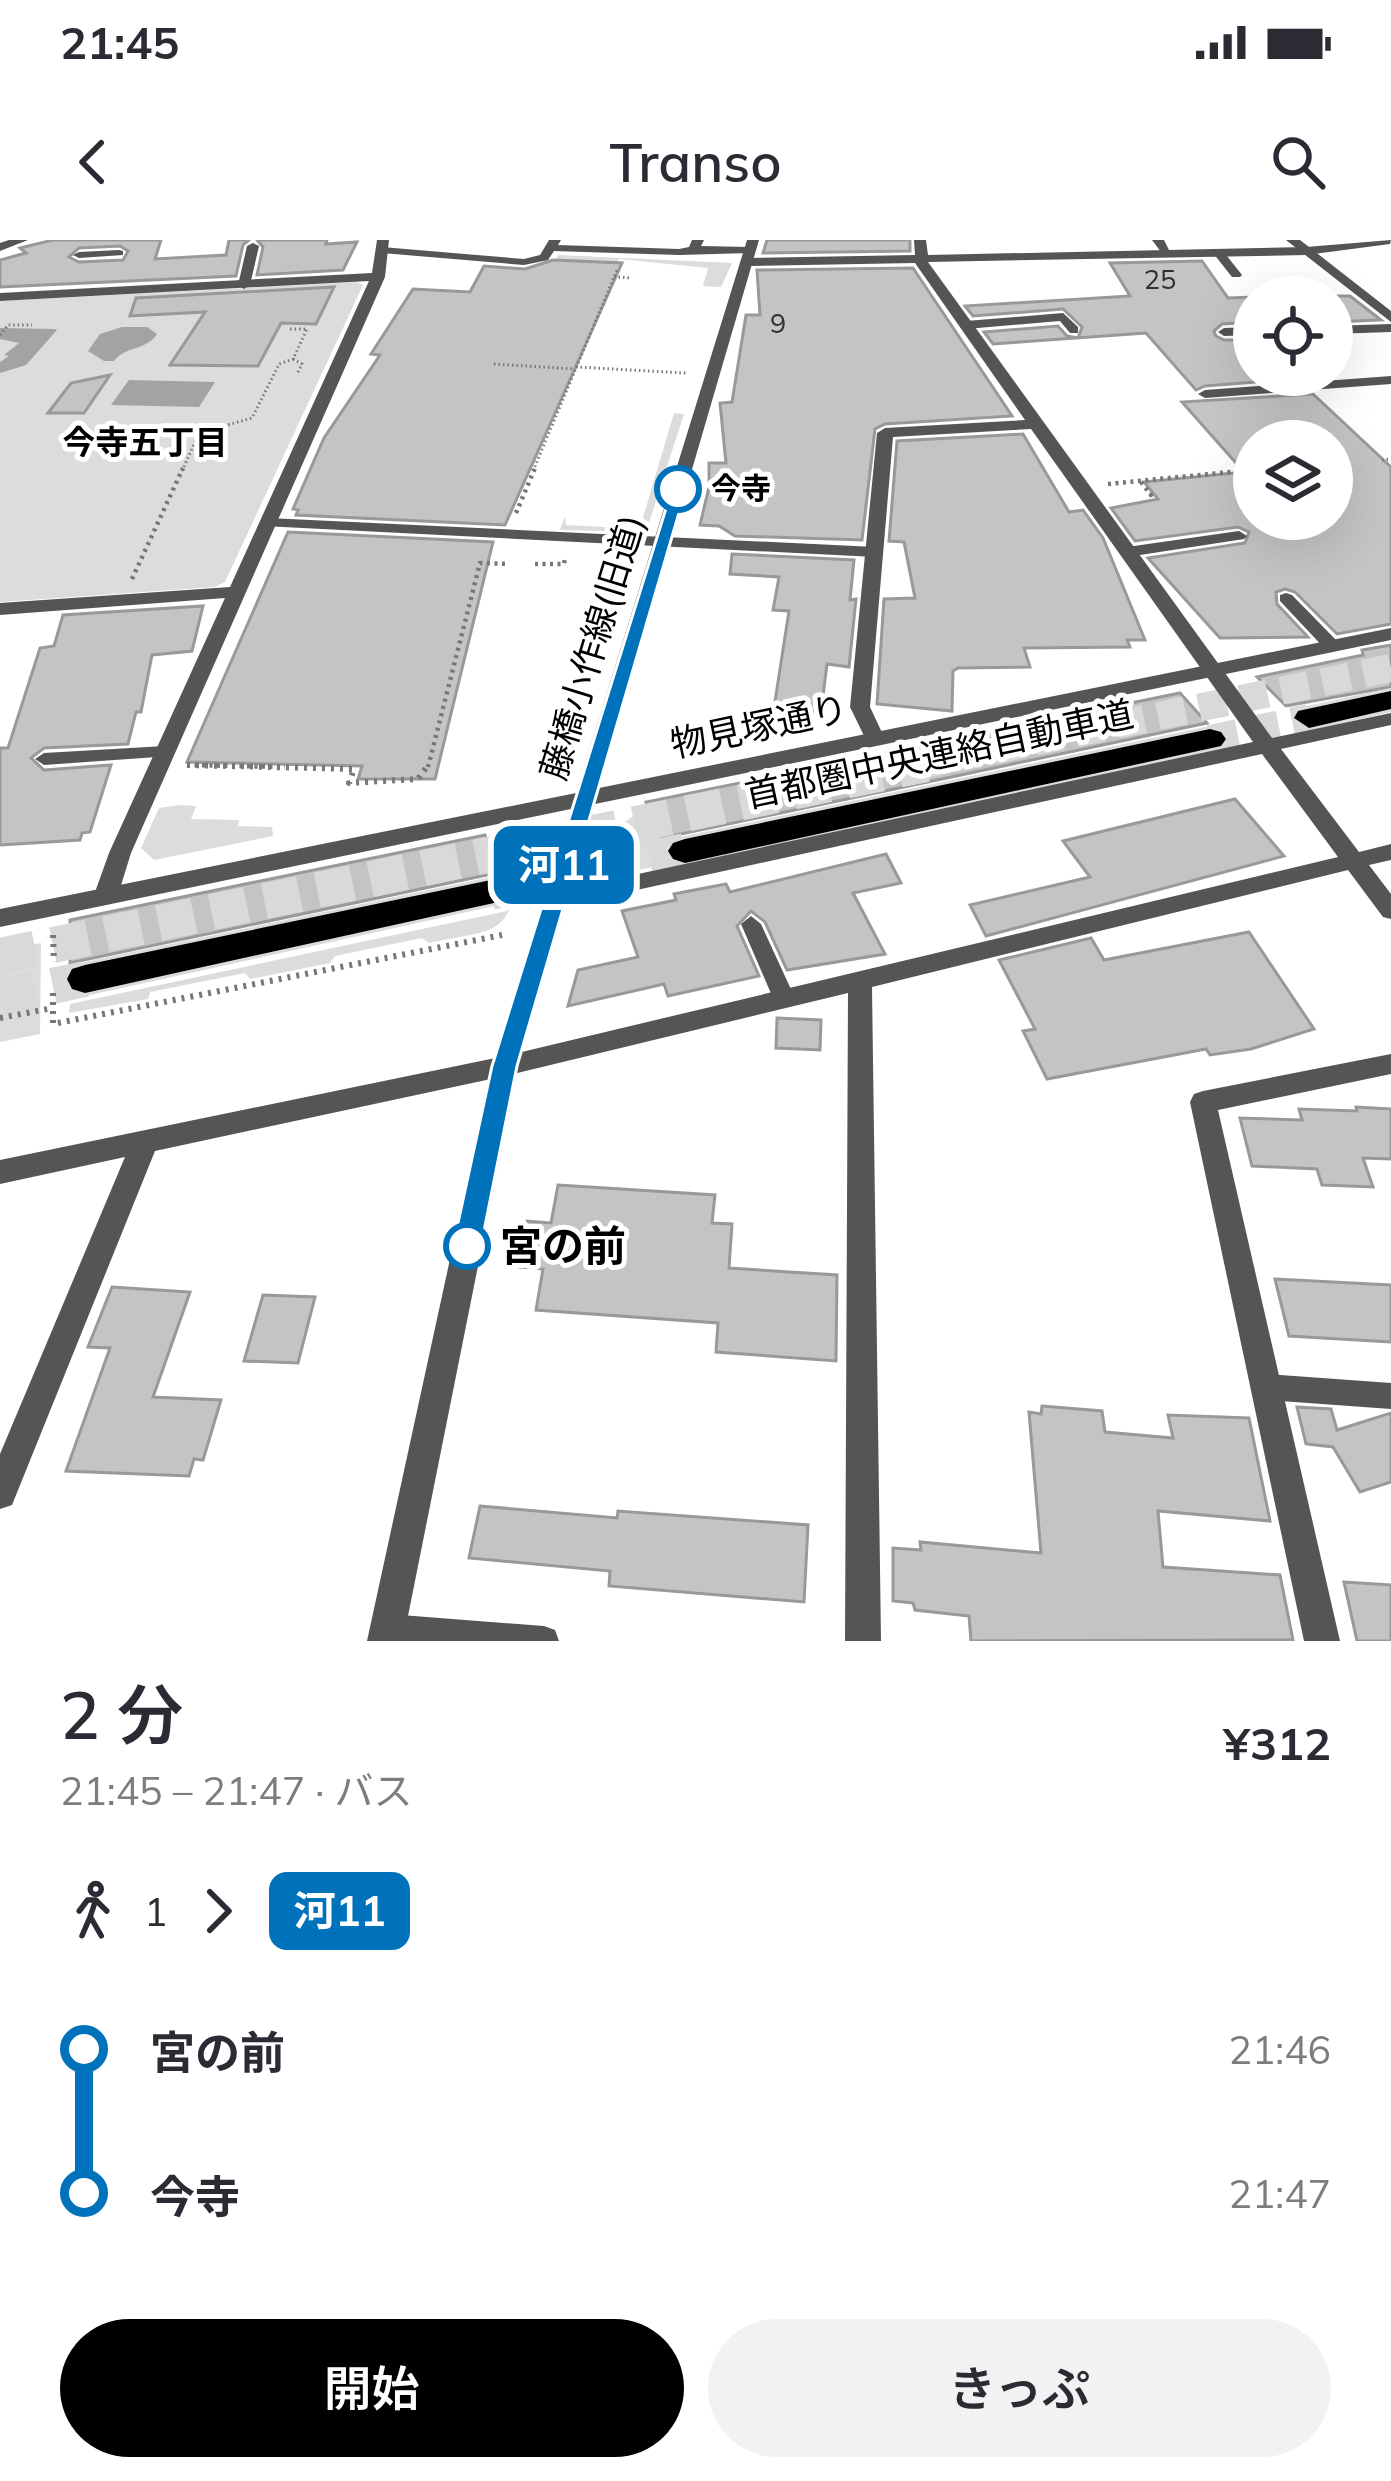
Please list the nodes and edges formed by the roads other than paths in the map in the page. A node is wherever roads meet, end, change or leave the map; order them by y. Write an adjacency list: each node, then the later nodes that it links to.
1 (104, 240): 14 (lane)
2 (1158, 240): 15 (lane)
3 (1292, 240): 11 (street)
4 (1390, 240): 11 (street)
5 (552, 244): 6 (lane); 7 (lane)
6 (696, 244): 10 (lane)
7 (382, 245): 18 (street)
8 (254, 246): 19 (lane)
9 (919, 250): 10 (street); 15 (street); 22 (street)
10 (750, 251): 33 (street, 藤橋小作線(旧道))
11 (1306, 251): 13 (street); 21 (street)
12 (118, 253): 14 (lane)
13 (1219, 253): 15 (street); 17 (lane)
14 (98, 254): 16 (lane)
15 (1168, 254)
16 (80, 256)
17 (1236, 275)
18 (378, 277): 19 (street); 31 (street)
19 (244, 285): 20 (street)
20 (0, 297)
21 (1391, 318)
22 (966, 325): 25 (lane); 30 (street)
23 (1391, 328): 24 (lane)
24 (1353, 329)
25 (1075, 330)
26 (1224, 332): 27 (lane)
27 (1233, 332)
28 (1391, 380): 29 (lane)
29 (1205, 394)
30 (1036, 424): 34 (street); 35 (street)
31 (268, 523): 33 (lane); 36 (street)
32 (1233, 537): 34 (lane)
33 (662, 543): 35 (lane); 50 (street, 藤橋小作線(旧道))
34 (1127, 552): 41 (street)
35 (875, 553): 45 (street)
36 (237, 592): 38 (street); 48 (street)
37 (1286, 598): 40 (lane)
38 (0, 609)
39 (1391, 634): 40 (street, 物見塚通り)
40 (1332, 646): 41 (street, 物見塚通り)
41 (1211, 670): 45 (street, 物見塚通り); 47 (street)
42 (1391, 700): 43 (highway)
43 (1309, 718)
44 (1391, 718): 47 (street)
45 (875, 739): 50 (street, 物見塚通り)
46 (1210, 739): 51 (highway, 首都圏中央連絡自動車道)
47 (1265, 745): 53 (street); 56 (street)
48 (170, 758): 49 (lane); 55 (street)
49 (44, 759)
50 (583, 798): 55 (street, 物見塚通り); 56 (street, 藤橋小作線(旧道))
51 (685, 851)
52 (1391, 852): 53 (street)
53 (1353, 861): 57 (street); 61 (street)
54 (491, 892): 60 (highway)
55 (106, 895): 58 (street, 物見塚通り)
56 (554, 900): 64 (street, 藤橋小作線(旧道))
57 (1391, 911)
58 (0, 918)
59 (751, 924): 62 (lane)
60 (85, 979)
61 (860, 980): 62 (street); 73 (street)
62 (784, 998): 64 (street)
63 (1391, 1064): 67 (street)
64 (505, 1066): 65 (street); 71 (street, 藤橋小作線(旧道))
65 (146, 1140): 66 (street); 69 (street)
66 (0, 1172)
67 (1266, 1388): 68 (lane); 74 (street)
68 (1391, 1396)
69 (15, 1421): 70 (street)
70 (0, 1493)
71 (386, 1635): 72 (lane)
72 (544, 1641)
73 (863, 1641)
74 (1322, 1641)

